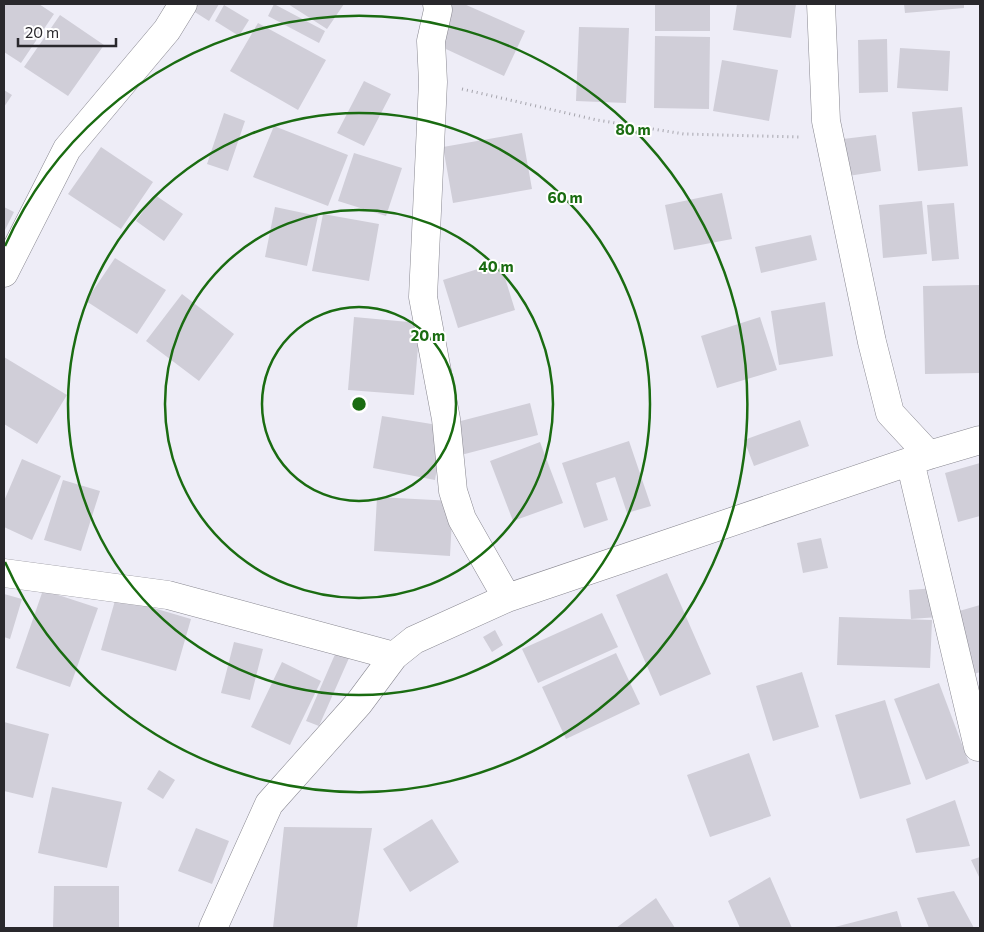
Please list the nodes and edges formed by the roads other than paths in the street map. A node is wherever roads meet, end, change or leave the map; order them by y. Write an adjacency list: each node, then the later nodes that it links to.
1 (183, 4): 4 (street)
2 (436, 4): 8 (street)
3 (822, 4): 6 (street)
4 (4, 274)
5 (980, 440): 6 (street)
6 (919, 458): 8 (street); 10 (street)
7 (4, 573): 9 (street)
8 (507, 598): 9 (street)
9 (394, 656): 11 (street)
10 (978, 748)
11 (213, 928)

